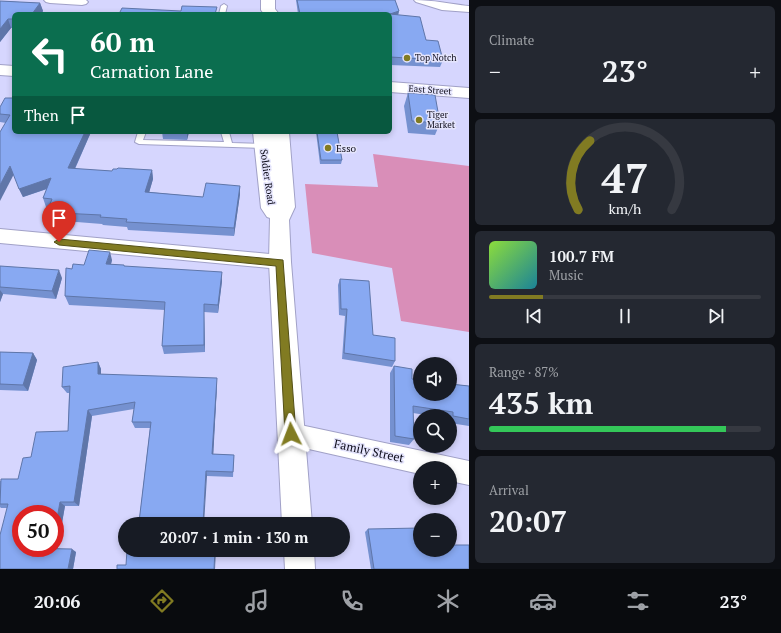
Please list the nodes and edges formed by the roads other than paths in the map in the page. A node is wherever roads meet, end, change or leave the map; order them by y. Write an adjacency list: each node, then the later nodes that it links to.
1 (50, 0): 3 (street)
2 (420, 0): 5 (street)
3 (83, 1): 6 (street)
4 (224, 6): 7 (lane)
5 (469, 9)
6 (80, 12)
7 (222, 12)
8 (0, 57): 9 (main road)
9 (12, 58)
10 (0, 70): 11 (main road)
11 (12, 71)
12 (392, 87): 13 (main road, East Street)
13 (469, 93)
14 (141, 134): 18 (lane)
15 (226, 134): 18 (lane)
16 (280, 134): 19 (main road, Soldier Road)
17 (263, 139): 18 (lane); 19 (main road, Soldier Road)
18 (229, 146)
19 (279, 220): 21 (main road, Soldier Road)
20 (0, 236): 21 (street)
21 (280, 262): 22 (main road, Soldier Road)
22 (291, 434): 23 (street, Family Street); 26 (main road, Soldier Road)
23 (416, 461)
24 (457, 470): 25 (street, Family Street)
25 (469, 473)
26 (297, 517)
27 (299, 557): 28 (main road)
28 (300, 569)

